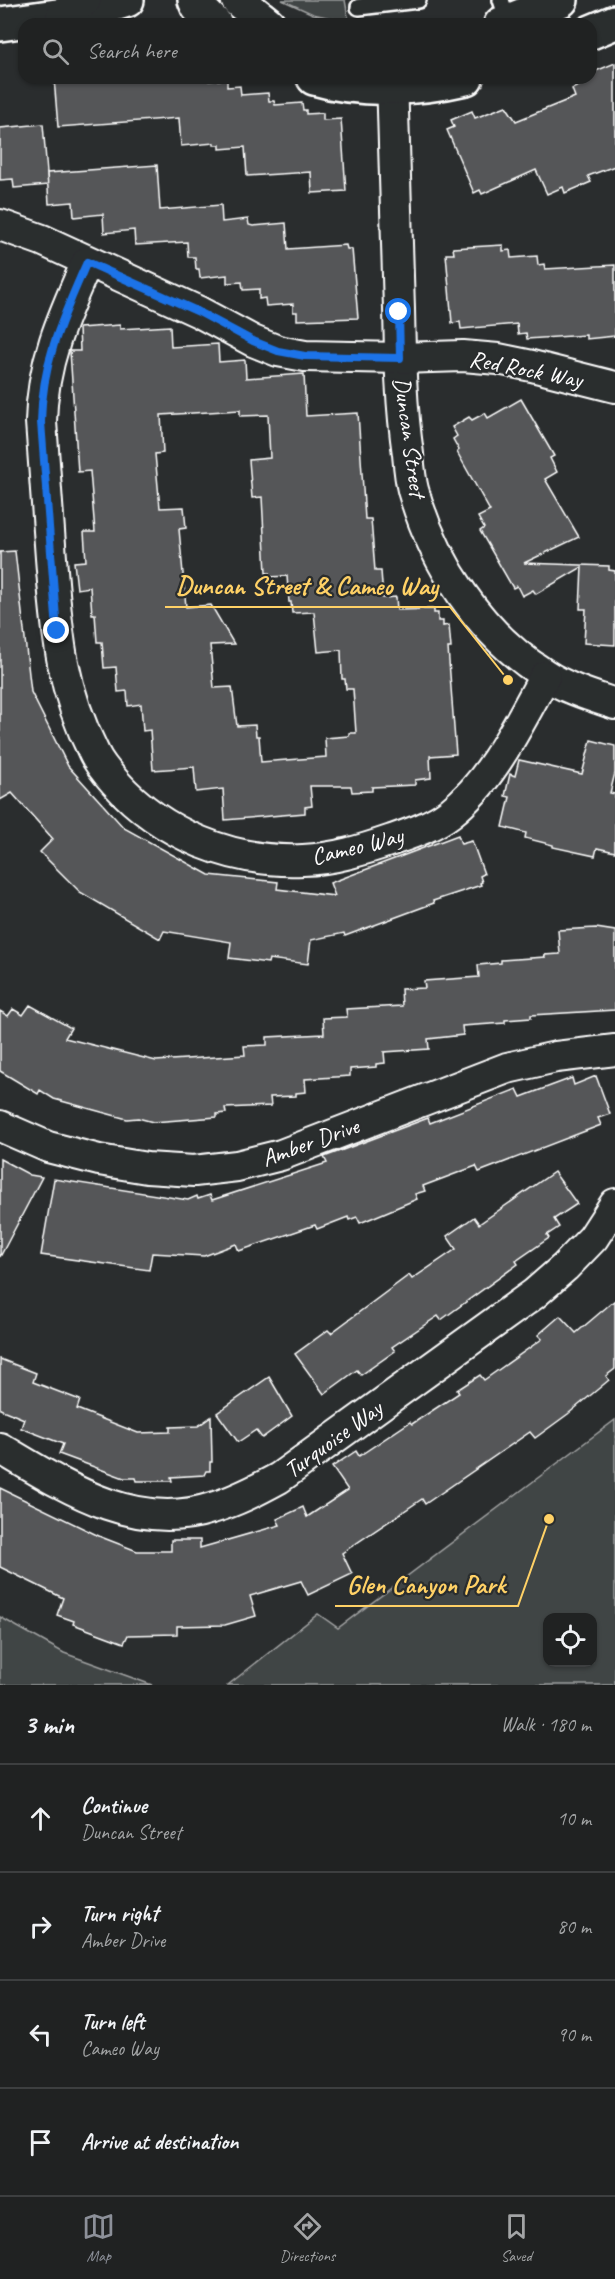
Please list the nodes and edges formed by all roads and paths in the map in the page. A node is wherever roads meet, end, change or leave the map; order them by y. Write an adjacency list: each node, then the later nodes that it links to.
1 (127, 0): 8 (main road)
2 (195, 0): 11 (main road)
3 (238, 0): 12 (main road)
4 (256, 0): 13 (main road)
5 (418, 0): 7 (lane)
6 (561, 0): 9 (main road)
7 (358, 8)
8 (67, 11): 10 (main road); 14 (main road)
9 (503, 15)
10 (82, 18)
11 (208, 18)
12 (261, 18)
13 (266, 18)
14 (3, 20)
15 (615, 22): 16 (main road)
16 (597, 30)
17 (347, 84): 18 (main road)
18 (366, 84)
19 (392, 84): 24 (street, Duncan Street)
20 (405, 84): 21 (main road)
21 (430, 84)
22 (0, 225): 23 (street)
23 (87, 262): 24 (street); 26 (street, Cameo Way)
24 (400, 358): 25 (street, Red Rock Way); 26 (street, Duncan Street)
25 (615, 387)
26 (546, 675): 27 (street, Duncan Street)
27 (615, 704)
28 (615, 1050): 29 (street, Amber Drive)
29 (0, 1126)
30 (615, 1204): 31 (street, Turquoise Way)
31 (0, 1448)

